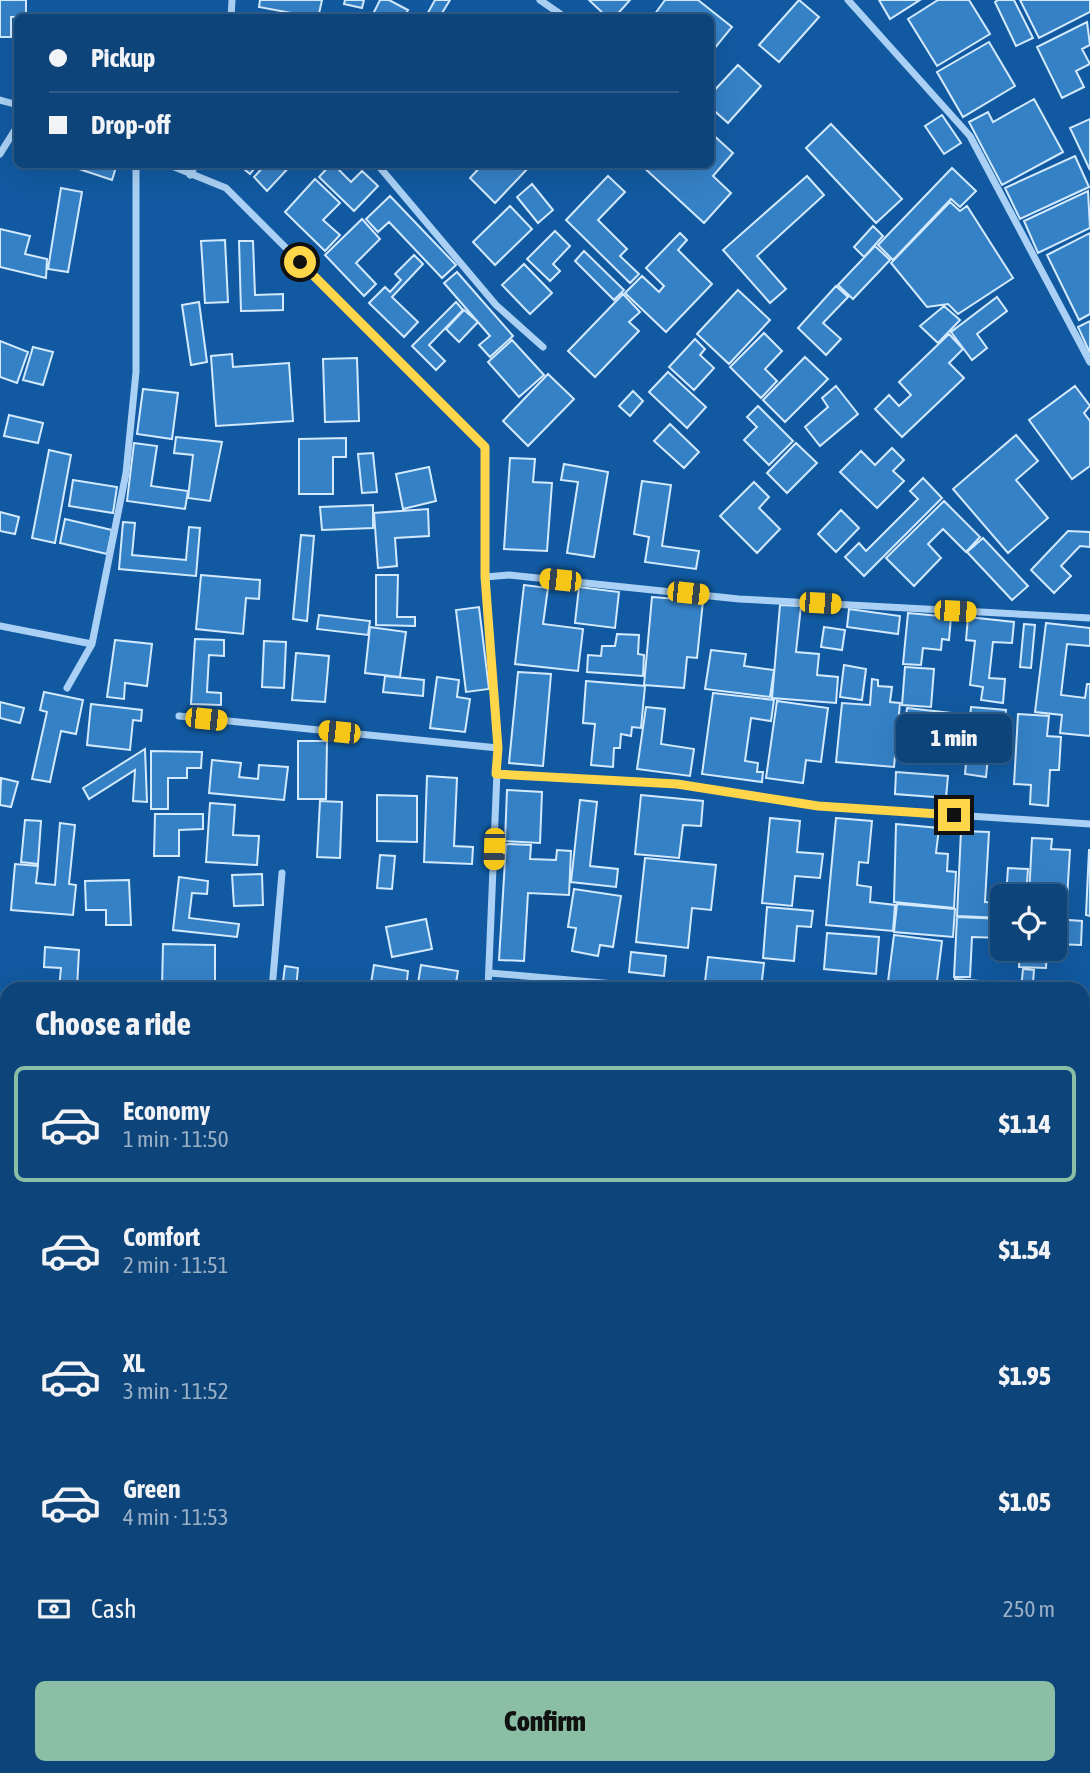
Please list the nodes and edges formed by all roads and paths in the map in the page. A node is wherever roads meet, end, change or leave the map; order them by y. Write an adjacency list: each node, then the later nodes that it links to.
1 (540, 0): 3 (street)
2 (848, 0): 12 (street)
3 (560, 14)
4 (14, 131): 5 (street)
5 (0, 154)
6 (136, 168): 16 (street)
7 (175, 168): 10 (street)
8 (193, 168): 10 (street)
9 (380, 168): 11 (street)
10 (190, 176): 13 (street)
11 (543, 347)
12 (1090, 362)
13 (485, 577): 14 (street); 19 (street)
14 (1090, 618)
15 (0, 626): 16 (street)
16 (92, 644): 17 (street)
17 (67, 688)
18 (179, 716): 19 (street)
19 (498, 748): 20 (street)
20 (496, 774): 21 (street); 23 (street)
21 (1090, 824)
22 (282, 873): 24 (street)
23 (490, 973): 25 (street); 26 (street)
24 (273, 982)
25 (489, 982)
26 (591, 982)

